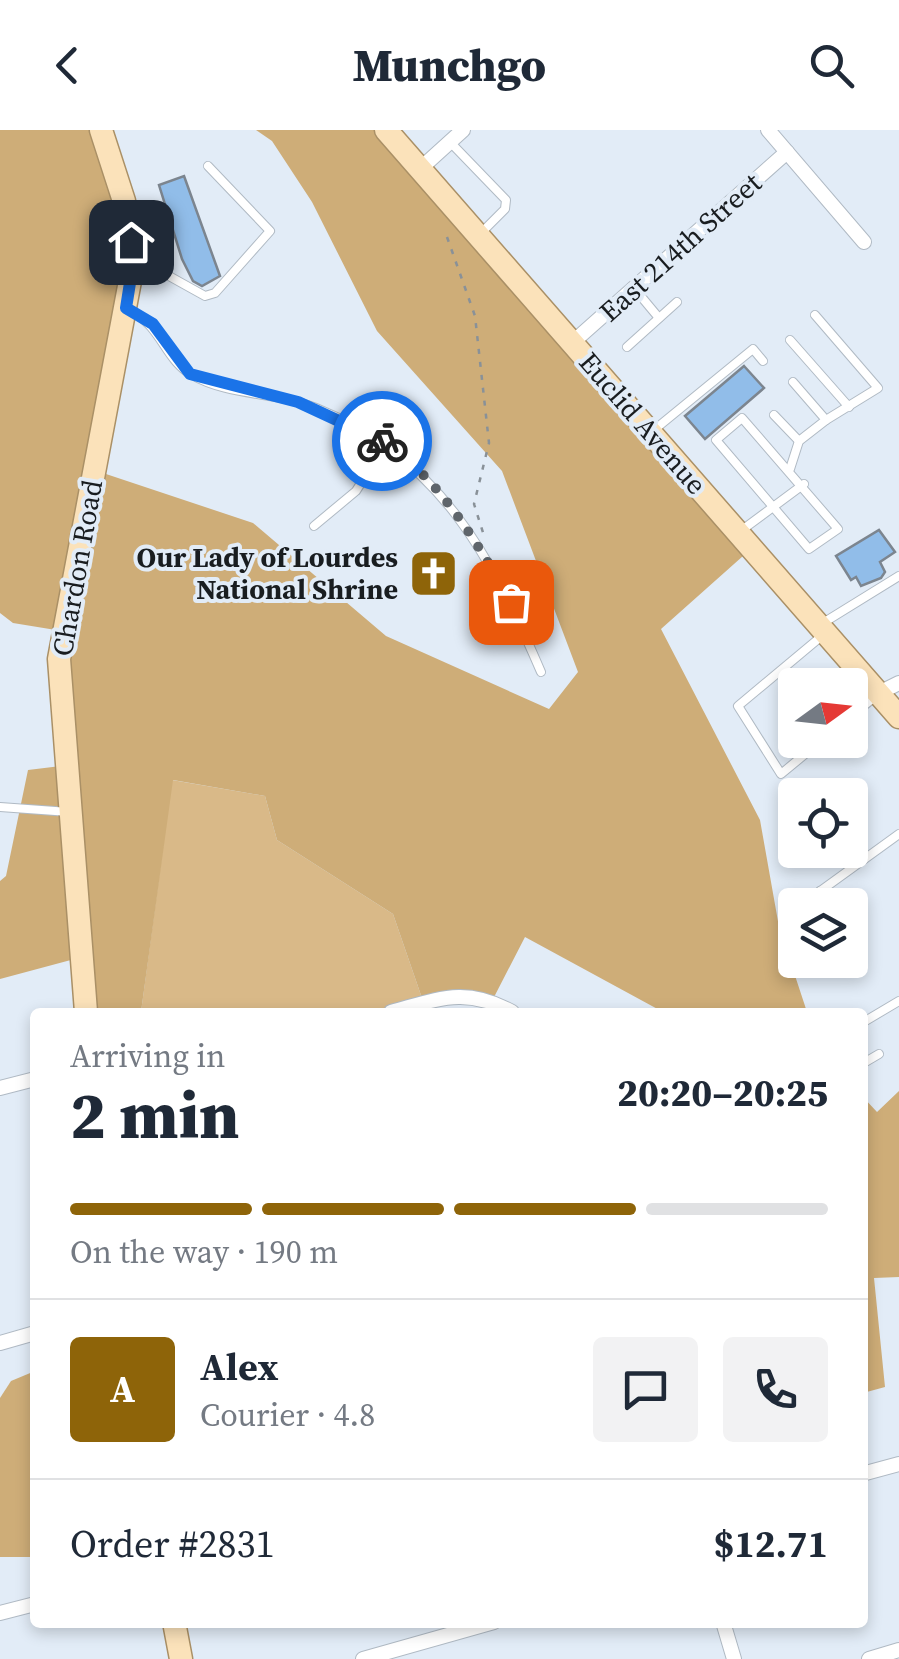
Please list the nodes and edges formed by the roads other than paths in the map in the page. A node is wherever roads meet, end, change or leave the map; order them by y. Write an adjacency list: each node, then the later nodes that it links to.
1 (101, 130): 11 (main road, Chardon Road)
2 (386, 130): 8 (main road, Euclid Avenue)
3 (463, 130): 5 (street)
4 (768, 130): 6 (street)
5 (450, 142): 8 (street); 9 (lane)
6 (787, 152): 10 (street); 12 (street, East 214th Street)
7 (208, 166): 11 (lane)
8 (420, 169): 9 (main road, Euclid Avenue)
9 (478, 235): 18 (main road, Euclid Avenue)
10 (864, 242)
11 (133, 264): 14 (main road, Chardon Road)
12 (634, 288): 16 (lane); 18 (street, East 214th Street)
13 (676, 302): 16 (lane)
14 (126, 308): 27 (lane); 43 (main road, Chardon Road)
15 (815, 315): 22 (lane)
16 (659, 318): 19 (lane)
17 (790, 340): 22 (lane)
18 (572, 343): 25 (main road, Euclid Avenue)
19 (627, 347)
20 (763, 361): 25 (lane)
21 (793, 382): 24 (lane)
22 (849, 407): 24 (lane)
23 (774, 415): 26 (lane)
24 (826, 420): 26 (lane)
25 (651, 433): 32 (main road, Euclid Avenue)
26 (799, 441): 28 (lane)
27 (386, 443): 31 (lane); 37 (lane)
28 (790, 468): 29 (lane); 30 (lane)
29 (804, 484): 30 (lane); 30 (lane)
30 (775, 506): 32 (lane)
31 (314, 526)
32 (738, 532): 34 (main road, Euclid Avenue)
33 (899, 576): 34 (lane)
34 (823, 629): 35 (lane); 38 (main road, Euclid Avenue)
35 (780, 668)
36 (778, 670): 41 (lane)
37 (541, 672)
38 (889, 688): 39 (lane); 40 (main road, Euclid Avenue)
39 (868, 704)
40 (899, 717)
41 (800, 758)
42 (0, 807): 43 (lane)
43 (74, 812): 47 (main road, Chardon Road)
44 (899, 834): 45 (lane)
45 (824, 888)
46 (899, 1001): 50 (lane)
47 (86, 1008)
48 (406, 1008): 49 (street)
49 (505, 1008)
50 (868, 1019)
51 (879, 1054): 52 (lane)
52 (868, 1060)
53 (30, 1079): 54 (street)
54 (0, 1088)
55 (30, 1334): 56 (street)
56 (0, 1343)
57 (899, 1464): 58 (street)
58 (868, 1472)
59 (30, 1605): 60 (street)
60 (0, 1613)
61 (175, 1628): 65 (main road)
62 (473, 1628): 66 (street)
63 (725, 1628): 67 (street)
64 (899, 1650): 68 (street)
65 (180, 1659)
66 (363, 1659)
67 (734, 1659)
68 (869, 1659)

